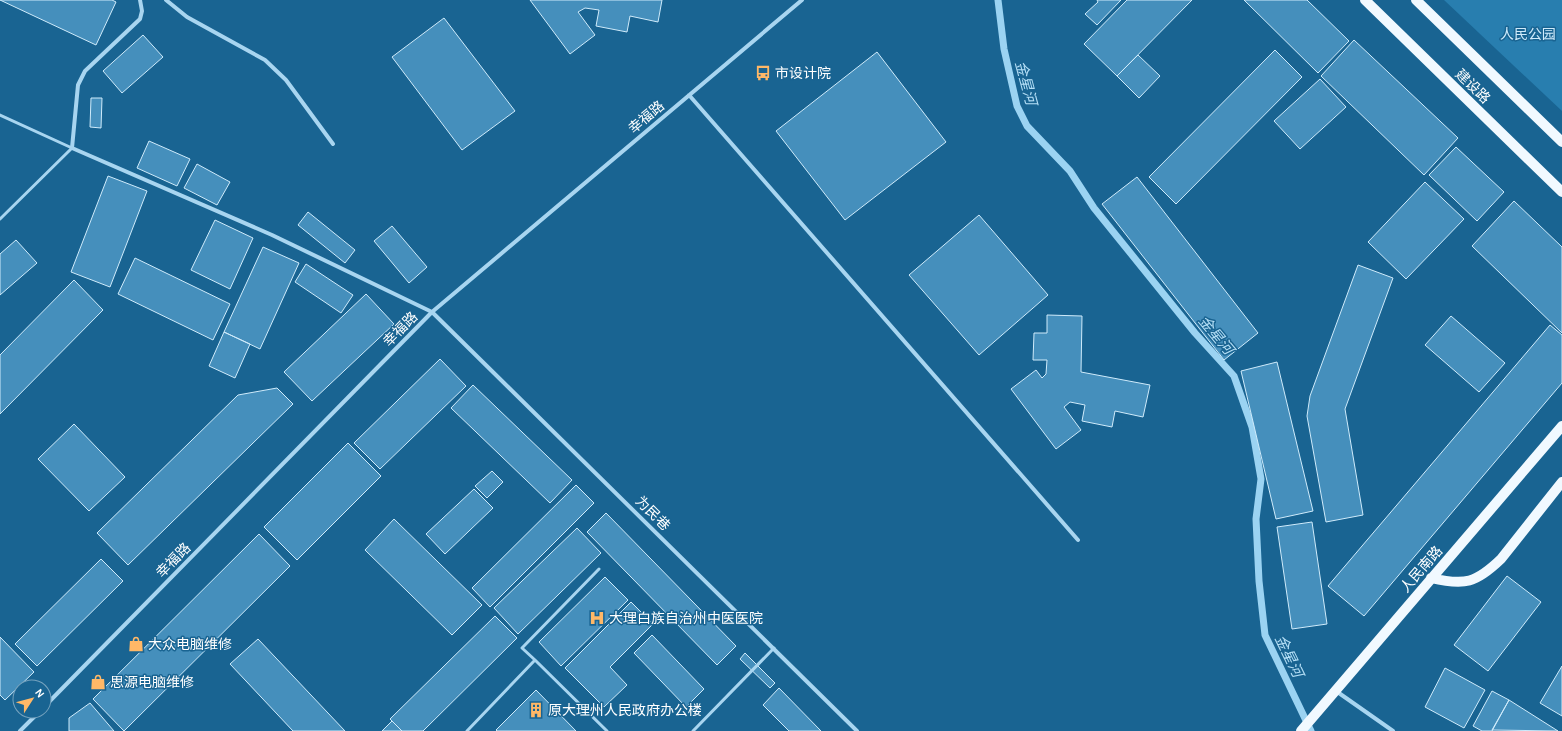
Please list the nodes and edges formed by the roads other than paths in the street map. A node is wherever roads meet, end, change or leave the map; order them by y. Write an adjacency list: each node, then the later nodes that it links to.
1 (139, 0): 10 (street)
2 (166, 0): 9 (street)
3 (802, 0): 6 (street, 幸福路)
4 (1365, 0): 11 (main road, 建设路)
5 (1416, 0): 8 (main road, 建设路)
6 (689, 95): 13 (street, 幸福路); 16 (street)
7 (0, 115): 10 (lane)
8 (1562, 142)
9 (333, 144)
10 (72, 148): 12 (lane); 13 (street, 为民巷)
11 (1562, 192)
12 (0, 219)
13 (432, 312): 19 (street, 为民巷); 22 (street, 幸福路)
14 (1562, 426): 18 (main road, 人民南路)
15 (1562, 482): 18 (main road)
16 (1078, 540)
17 (599, 569): 20 (lane)
18 (1431, 578): 21 (main road, 人民南路)
19 (774, 648): 27 (lane); 28 (street, 为民巷)
20 (535, 660): 25 (lane); 26 (lane)
21 (1335, 691): 29 (main road, 人民南路); 30 (street)
22 (52, 699)
23 (32, 719): 24 (street)
24 (20, 731)
25 (467, 731)
26 (607, 731)
27 (693, 731)
28 (857, 731)
29 (1301, 731)
30 (1393, 731)

